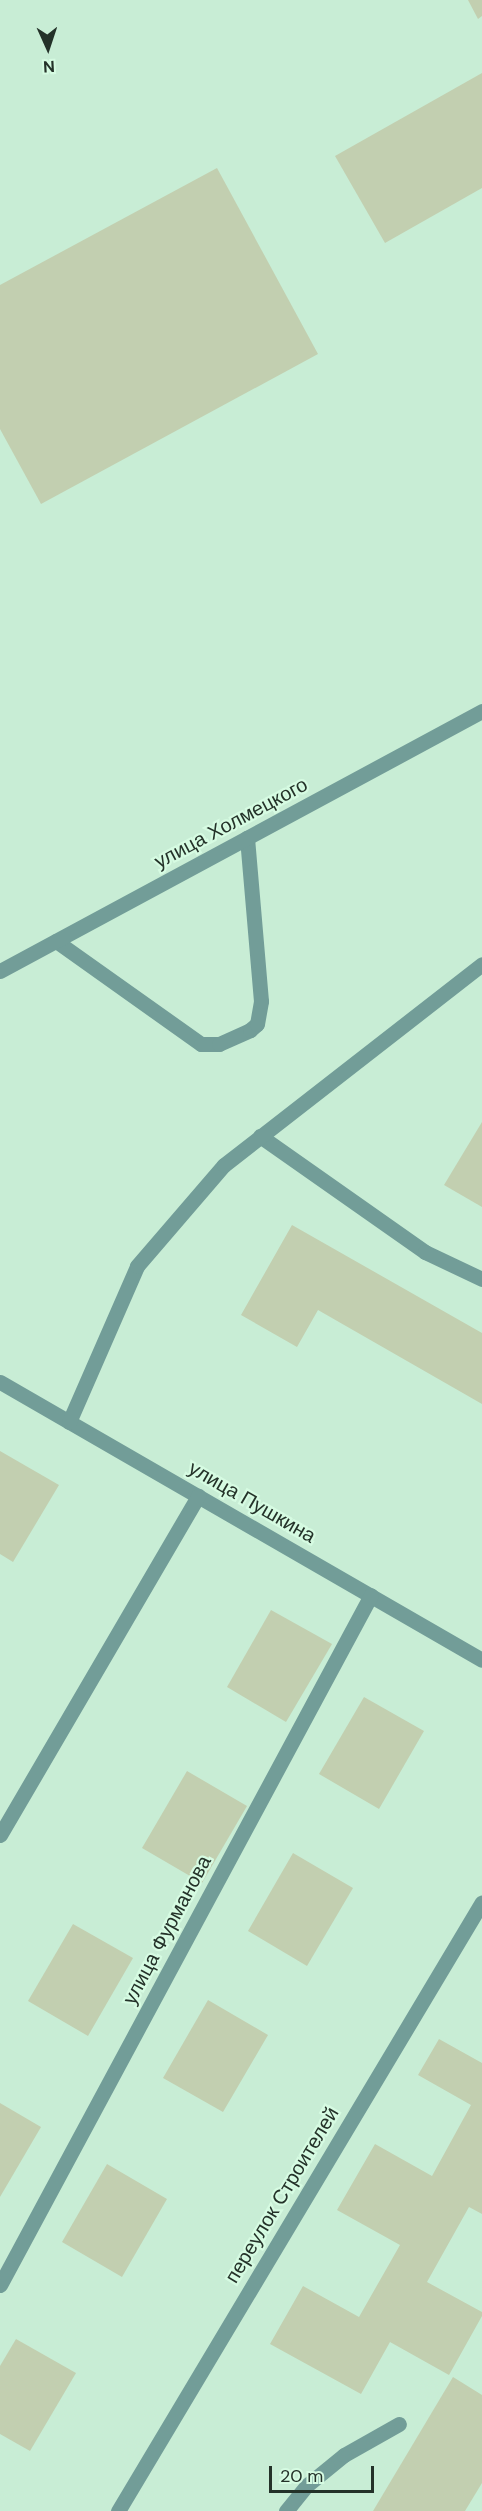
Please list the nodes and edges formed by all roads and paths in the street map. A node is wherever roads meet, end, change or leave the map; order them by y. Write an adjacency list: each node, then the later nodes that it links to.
1 (482, 711): 2 (street, улица Холмецкого)
2 (247, 838): 3 (street, улица Холмецкого); 3 (street)
3 (56, 941): 5 (street, улица Холмецкого)
4 (482, 964): 6 (street)
5 (0, 971)
6 (260, 1136): 7 (street); 9 (street)
7 (482, 1279)
8 (0, 1382): 9 (street, улица Пушкина)
9 (69, 1422): 10 (street, улица Пушкина)
10 (198, 1496): 11 (street, улица Пушкина); 13 (street)
11 (371, 1594): 12 (street, улица Пушкина); 15 (street, улица Фурманова)
12 (482, 1660)
13 (0, 1835)
14 (482, 1902): 17 (street, переулок Строителей)
15 (0, 2285)
16 (399, 2424): 18 (street)
17 (118, 2511)
18 (285, 2511)

